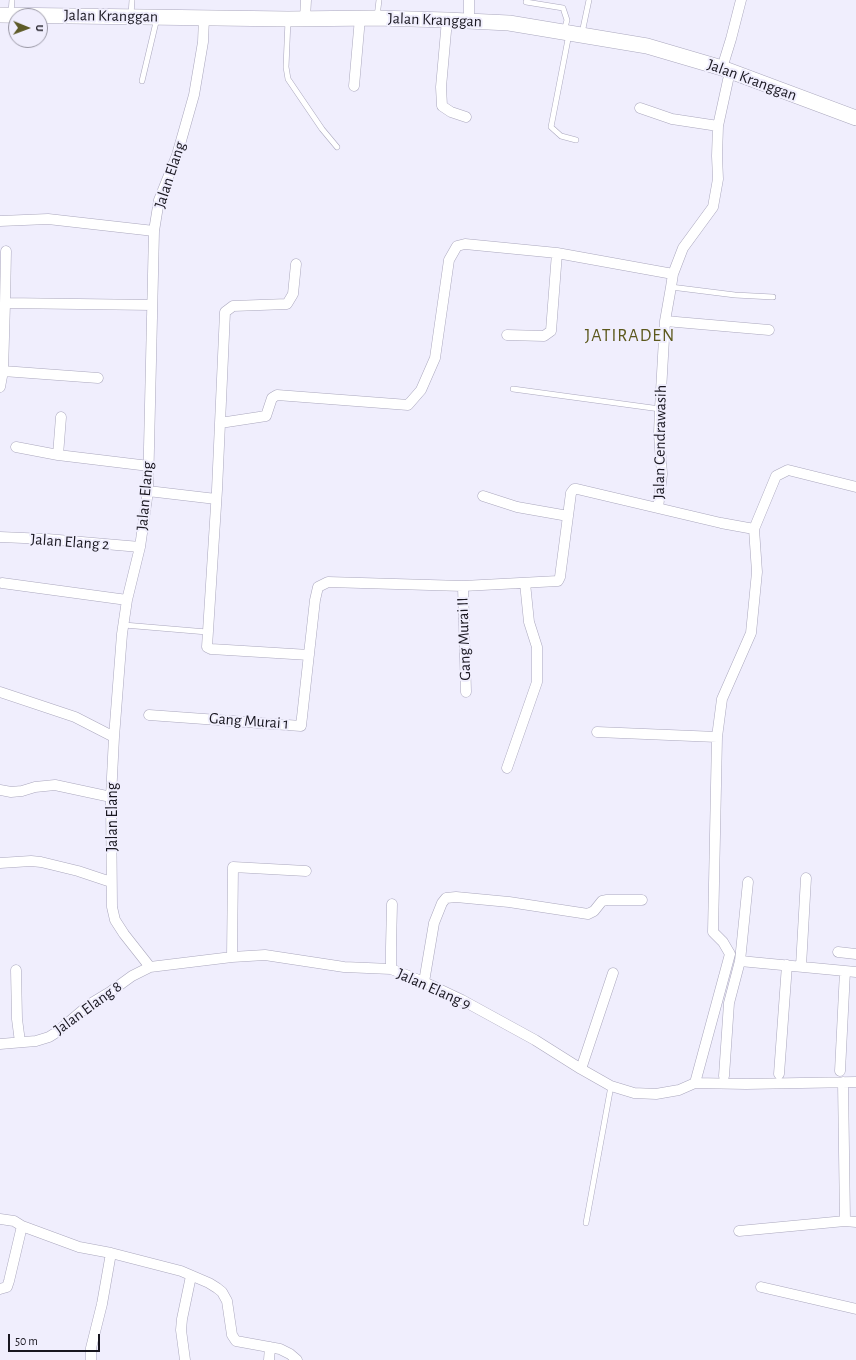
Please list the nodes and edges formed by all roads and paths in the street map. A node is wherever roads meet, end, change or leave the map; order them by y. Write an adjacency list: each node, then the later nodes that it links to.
1 (12, 0): 9 (lane)
2 (132, 0): 10 (lane)
3 (306, 0): 15 (street)
4 (379, 0): 14 (lane)
5 (469, 0): 17 (street)
6 (589, 0): 19 (lane)
7 (741, 0): 20 (street, Jalan Cendrawasih)
8 (526, 2): 19 (lane)
9 (5, 15): 10 (main road, Jalan Kranggan)
10 (131, 16): 11 (main road, Jalan Kranggan)
11 (157, 16): 12 (main road, Jalan Kranggan); 21 (lane)
12 (204, 18): 18 (main road, Jalan Kranggan); 30 (street, Jalan Elang)
13 (360, 18): 14 (main road, Jalan Kranggan); 15 (main road, Jalan Kranggan); 22 (street)
14 (376, 18): 16 (main road, Jalan Kranggan)
15 (305, 19): 18 (main road, Jalan Kranggan)
16 (447, 20): 17 (main road, Jalan Kranggan); 24 (street)
17 (469, 21): 19 (main road, Jalan Kranggan)
18 (288, 26): 28 (lane)
19 (571, 34): 20 (main road, Jalan Kranggan); 27 (lane)
20 (726, 69): 25 (main road, Jalan Kranggan); 26 (street, Jalan Cendrawasih)
21 (142, 81)
22 (354, 86)
23 (640, 108): 26 (street)
24 (466, 117)
25 (856, 118)
26 (718, 126): 34 (street, Jalan Cendrawasih)
27 (576, 140)
28 (337, 147)
29 (0, 221): 30 (street)
30 (154, 231): 38 (street, Jalan Elang)
31 (6, 251): 37 (street)
32 (557, 253): 34 (street); 41 (street); 48 (street)
33 (296, 264): 48 (street)
34 (673, 274): 35 (street, Jalan Cendrawasih)
35 (671, 287): 36 (lane); 39 (street, Jalan Cendrawasih)
36 (774, 297)
37 (5, 303): 38 (street); 42 (street)
38 (152, 305): 51 (street, Jalan Elang)
39 (665, 321): 40 (street); 46 (street, Jalan Cendrawasih)
40 (769, 330)
41 (507, 335)
42 (3, 371): 43 (street); 44 (street)
43 (98, 378)
44 (0, 387)
45 (513, 389): 46 (lane)
46 (660, 409): 56 (street, Jalan Cendrawasih)
47 (61, 417): 50 (street)
48 (220, 423): 55 (street)
49 (16, 446): 50 (street)
50 (58, 454): 51 (street)
51 (149, 466): 53 (street, Jalan Elang)
52 (856, 487): 58 (street)
53 (148, 491): 55 (street); 60 (street, Jalan Elang)
54 (483, 496): 57 (street)
55 (216, 499): 66 (street)
56 (658, 508): 57 (street, Jalan Cendrawasih); 58 (street)
57 (568, 516): 62 (street, Jalan Cendrawasih)
58 (754, 529): 73 (street)
59 (0, 537): 60 (street, Jalan Elang 2)
60 (140, 547): 64 (street, Jalan Elang)
61 (2, 583): 64 (street)
62 (525, 583): 63 (street, Jalan Cendrawasih); 74 (street)
63 (462, 586): 67 (street, Jalan Cendrawasih); 69 (street, Gang Murai II)
64 (127, 600): 65 (street, Jalan Elang)
65 (124, 625): 66 (lane); 72 (street, Jalan Elang)
66 (208, 632): 67 (street)
67 (309, 655): 70 (street, Gang Murai 1)
68 (0, 692): 72 (street)
69 (466, 692)
70 (149, 715)
71 (597, 732): 73 (street)
72 (114, 737): 76 (street, Jalan Elang)
73 (717, 737): 105 (street)
74 (507, 768)
75 (0, 790): 76 (street)
76 (112, 797): 80 (street, Jalan Elang)
77 (0, 862): 80 (street)
78 (306, 871): 86 (street)
79 (806, 878): 89 (street)
80 (111, 882): 90 (street, Jalan Elang)
81 (748, 882): 87 (street)
82 (642, 900): 96 (street)
83 (392, 904): 91 (street)
84 (838, 952): 85 (street)
85 (856, 954)
86 (232, 957): 90 (street, Jalan Elang 9); 91 (street, Jalan Elang 9)
87 (740, 961): 88 (street); 102 (street)
88 (787, 965): 89 (street); 101 (street)
89 (801, 966): 93 (street)
90 (150, 967): 97 (street, Jalan Elang 8)
91 (391, 969): 96 (street, Jalan Elang 9)
92 (16, 970): 97 (street)
93 (845, 971): 94 (street); 100 (street)
94 (856, 972)
95 (613, 973): 99 (street)
96 (424, 982): 99 (street, Jalan Elang 9)
97 (20, 1042): 98 (street, Jalan Elang 8)
98 (0, 1044)
99 (581, 1069): 106 (street, Jalan Elang 9)
100 (840, 1070)
101 (779, 1074)
102 (724, 1076)
103 (843, 1082): 104 (street); 105 (street); 108 (street)
104 (856, 1082)
105 (695, 1083): 106 (street, Jalan Elang 9)
106 (611, 1086): 110 (lane)
107 (0, 1219): 111 (street)
108 (845, 1221): 109 (street); 112 (street)
109 (856, 1222)
110 (586, 1223)
111 (22, 1226): 113 (street); 116 (street)
112 (739, 1231)
113 (111, 1253): 114 (street); 119 (street)
114 (191, 1276): 118 (street); 120 (street)
115 (761, 1287): 117 (street)
116 (0, 1289)
117 (856, 1309)
118 (270, 1347): 121 (street); 122 (street)
119 (91, 1360)
120 (185, 1360)
121 (270, 1360)
122 (297, 1360)

